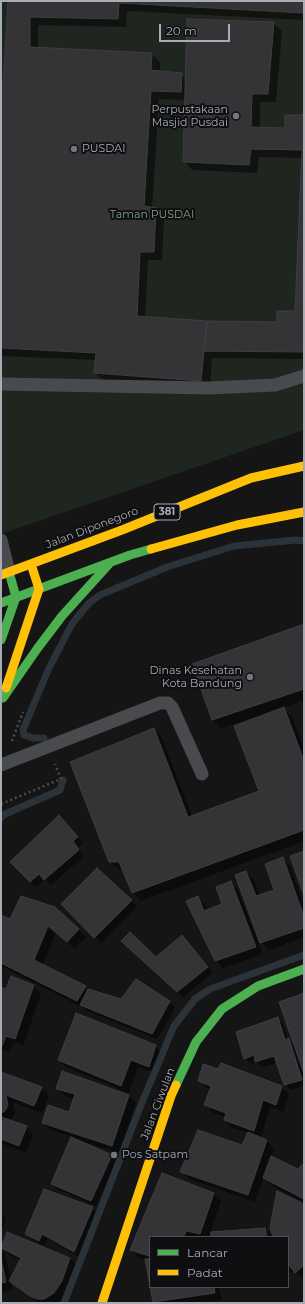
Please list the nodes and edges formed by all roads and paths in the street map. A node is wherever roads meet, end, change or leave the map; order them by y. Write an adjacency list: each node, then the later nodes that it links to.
1 (304, 376): 2 (lane)
2 (1, 384)
3 (304, 466): 7 (main road, Jalan Diponegoro / 381)
4 (304, 512): 6 (main road)
5 (1, 540): 8 (lane)
6 (111, 562): 9 (main road); 13 (main road)
7 (31, 564): 8 (main road, Jalan Diponegoro / 381); 9 (main road)
8 (5, 574): 10 (main road)
9 (39, 589): 10 (main road); 13 (main road)
10 (16, 597): 11 (main road); 12 (main road)
11 (1, 603)
12 (1, 640)
13 (2, 700)
14 (25, 707): 16 (path)
15 (49, 746): 16 (lane); 17 (lane); 18 (path)
16 (2, 765)
17 (202, 774)
18 (1, 804)
19 (304, 969): 20 (main road, Jalan Ciwulan)
20 (102, 1303)

